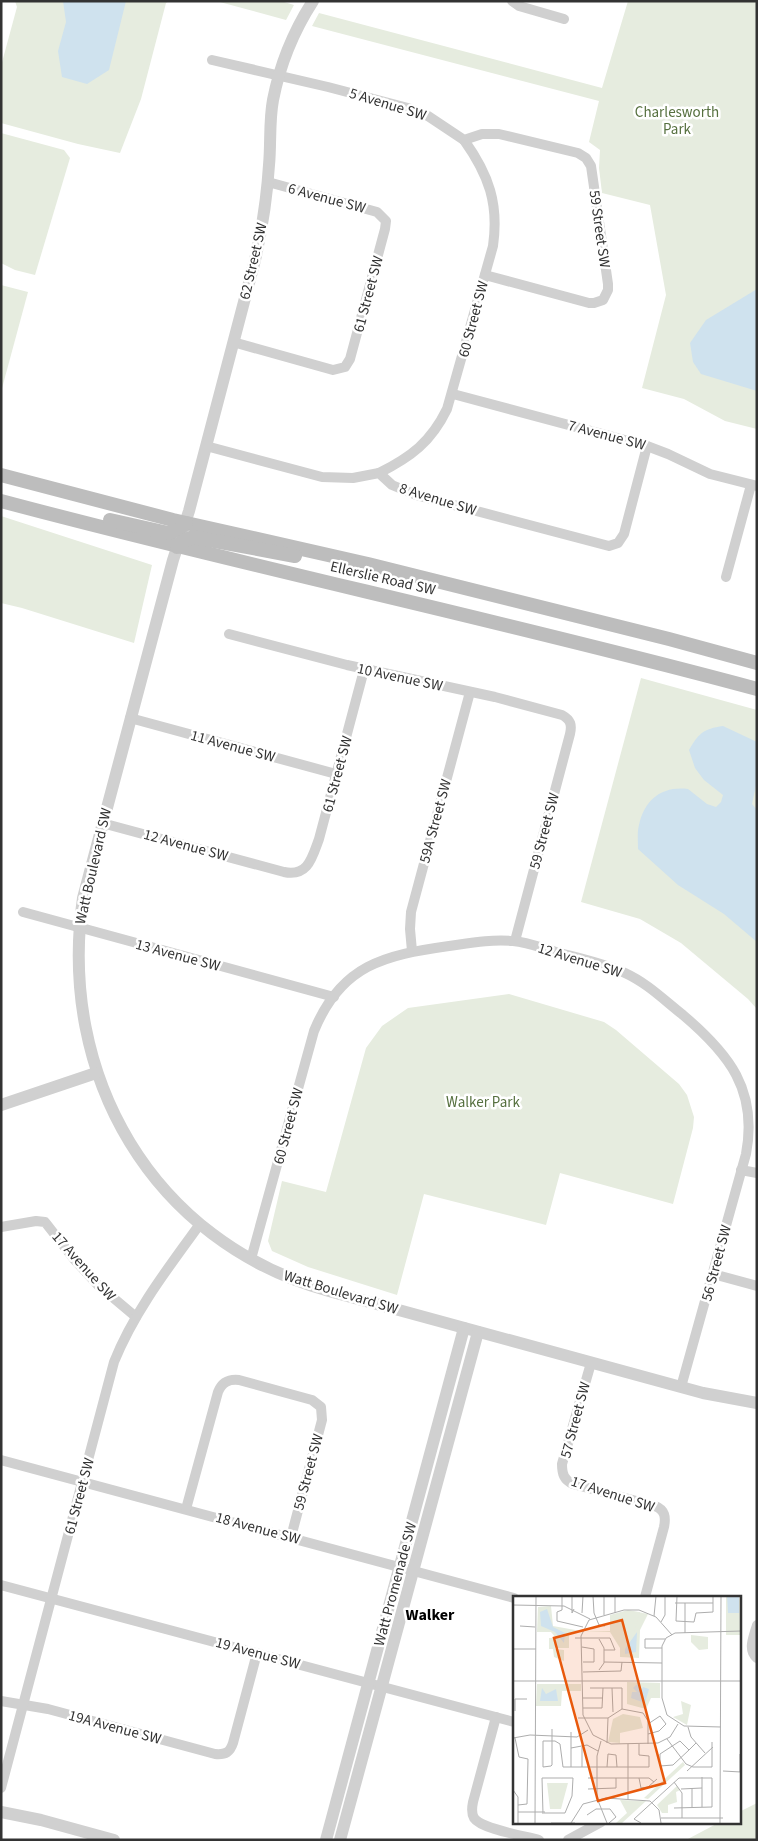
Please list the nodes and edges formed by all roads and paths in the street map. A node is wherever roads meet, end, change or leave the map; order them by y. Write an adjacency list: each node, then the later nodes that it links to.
1 (312, 1): 5 (street, 62 Street SW)
2 (512, 1): 3 (street)
3 (564, 19)
4 (212, 60): 5 (street, 5 Avenue SW)
5 (279, 75): 6 (street, 5 Avenue SW); 7 (street, 62 Street SW)
6 (464, 140): 9 (street, 60 Street SW); 9 (street, 59 Street SW)
7 (268, 182): 8 (street, 6 Avenue SW); 10 (street, 62 Street SW)
8 (384, 218): 10 (street, 61 Street SW)
9 (486, 275): 11 (street, 60 Street SW)
10 (233, 342): 12 (street, 62 Street SW)
11 (453, 394): 13 (street, 7 Avenue SW); 14 (street, 60 Street SW)
12 (206, 446): 14 (street); 19 (street, 62 Street SW)
13 (647, 446): 14 (street, 8 Avenue SW); 16 (street, 7 Avenue SW)
14 (379, 472)
15 (1, 475): 19 (main road, Ellerslie Road SW)
16 (754, 486): 22 (street)
17 (1, 501): 18 (main road, Ellerslie Road SW)
18 (47, 513): 19 (main road); 20 (main road, Ellerslie Road SW)
19 (186, 523): 20 (street, Watt Boulevard SW); 21 (main road, Ellerslie Road SW)
20 (177, 547): 21 (main road); 26 (main road, Ellerslie Road SW); 28 (street, Watt Boulevard SW)
21 (368, 564): 24 (main road, Ellerslie Road SW)
22 (726, 577)
23 (229, 634): 25 (street, 10 Avenue SW)
24 (757, 663)
25 (364, 670): 27 (street, 10 Avenue SW); 30 (street, 61 Street SW)
26 (757, 689)
27 (470, 692): 29 (street, 10 Avenue SW); 36 (street, 59A Street SW)
28 (130, 718): 30 (street, 11 Avenue SW); 31 (street, Watt Boulevard SW)
29 (570, 722): 35 (street, 59 Street SW)
30 (336, 774): 32 (street, 61 Street SW)
31 (102, 823): 32 (street, 12 Avenue SW); 34 (street, Watt Boulevard SW)
32 (299, 873)
33 (23, 912): 34 (street, 13 Avenue SW)
34 (79, 928): 37 (street, 13 Avenue SW); 38 (street, Watt Boulevard SW)
35 (515, 941): 36 (street, 12 Avenue SW); 40 (street, 12 Avenue SW)
36 (412, 951): 37 (street, 12 Avenue SW)
37 (334, 996): 45 (street, 60 Street SW)
38 (96, 1073): 39 (street); 43 (street, Watt Boulevard SW)
39 (1, 1105)
40 (748, 1138): 41 (street, 56 Street SW)
41 (741, 1170): 42 (street); 46 (street, 56 Street SW)
42 (757, 1173)
43 (200, 1224): 45 (street, Watt Boulevard SW); 48 (street, 61 Street SW)
44 (1, 1228): 48 (street, 17 Avenue SW)
45 (251, 1259): 49 (street, Watt Boulevard SW)
46 (713, 1274): 47 (street); 52 (street, 56 Street SW)
47 (757, 1286)
48 (136, 1317): 56 (street, 61 Street SW)
49 (464, 1328): 50 (street, Watt Boulevard SW); 59 (street, Watt Promenade SW)
50 (478, 1332): 51 (street, Watt Boulevard SW); 60 (street, Watt Promenade SW)
51 (590, 1363): 52 (street, Watt Boulevard SW); 55 (street, 57 Street SW)
52 (681, 1387): 53 (street, Watt Boulevard SW)
53 (757, 1403)
54 (1, 1460): 56 (street, 18 Avenue SW)
55 (564, 1476): 62 (street, 17 Avenue SW)
56 (82, 1482): 57 (street, 18 Avenue SW); 63 (street, 61 Street SW)
57 (186, 1509): 58 (street, 18 Avenue SW); 58 (street, 59 Street SW)
58 (290, 1537): 59 (street, 18 Avenue SW)
59 (399, 1566): 60 (street, 18 Avenue SW); 68 (street, Watt Promenade SW)
60 (412, 1570): 64 (street, 18 Avenue SW); 69 (street, Watt Promenade SW)
61 (1, 1585): 63 (street, 19 Avenue SW)
62 (645, 1596)
63 (52, 1598): 66 (street, 19 Avenue SW); 71 (street, 61 Street SW)
64 (513, 1598)
65 (757, 1625): 67 (street)
66 (257, 1653): 68 (street, 19 Avenue SW); 71 (street, 19A Avenue SW)
67 (755, 1657)
68 (368, 1683): 69 (street, 19 Avenue SW); 78 (street, Watt Promenade SW)
69 (381, 1686): 72 (street, 19 Avenue SW); 79 (street, Watt Promenade SW)
70 (1, 1701): 71 (street, 19A Avenue SW)
71 (24, 1704): 74 (street, 61 Street SW)
72 (496, 1717): 73 (street, 19 Avenue SW); 80 (street)
73 (513, 1722)
74 (1, 1788)
75 (1, 1812): 77 (street)
76 (597, 1824): 81 (street)
77 (114, 1840)
78 (326, 1840)
79 (340, 1840)
80 (539, 1840)
81 (568, 1840)

